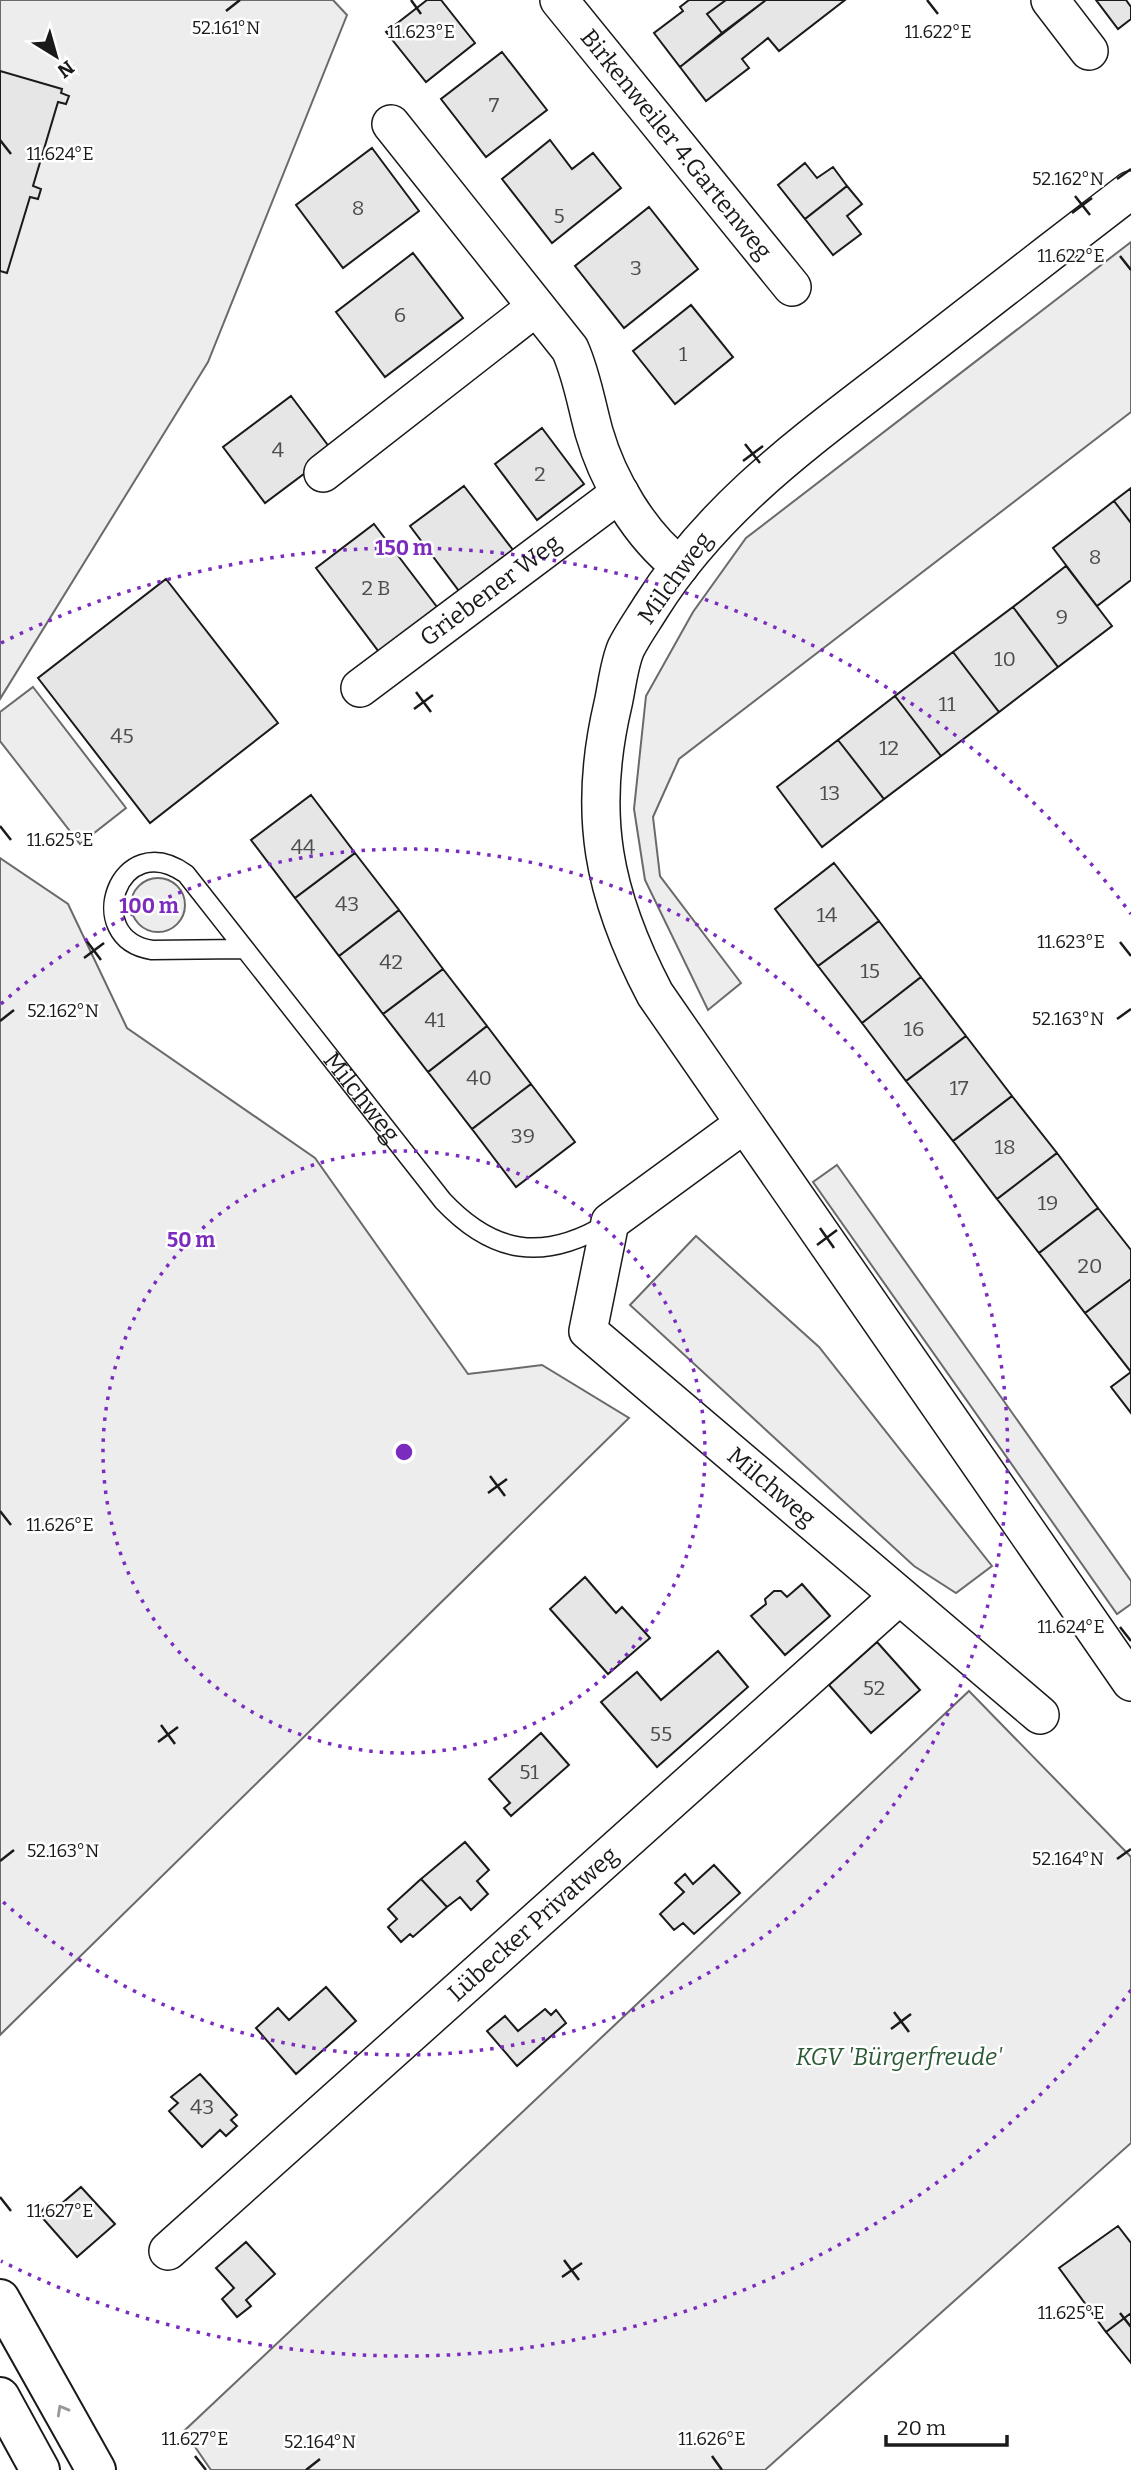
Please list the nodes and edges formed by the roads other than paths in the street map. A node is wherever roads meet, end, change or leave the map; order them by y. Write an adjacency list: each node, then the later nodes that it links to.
1 (559, 0): 6 (street, Birkenweiler 4.Gartenweg)
2 (1050, 0): 3 (street)
3 (1089, 51)
4 (390, 124): 7 (street)
5 (1131, 190): 10 (street, Milchweg)
6 (792, 287)
7 (536, 307): 8 (street); 9 (street)
8 (323, 472)
9 (620, 493): 10 (street); 11 (street, Griebener Weg)
10 (680, 566): 13 (street, Milchweg)
11 (360, 688)
12 (242, 949): 12 (lane, Milchweg); 14 (lane, Milchweg)
13 (744, 1124): 14 (street, Milchweg); 16 (street, Milchweg)
14 (610, 1222): 15 (street, Milchweg)
15 (898, 1597): 17 (street, Milchweg); 18 (street, Lübecker Privatweg)
16 (1131, 1682)
17 (1040, 1715)
18 (168, 2251)
19 (0, 2299): 22 (highway, one-way to 19)
20 (0, 2397): 21 (highway)
21 (40, 2470)
22 (96, 2470)

